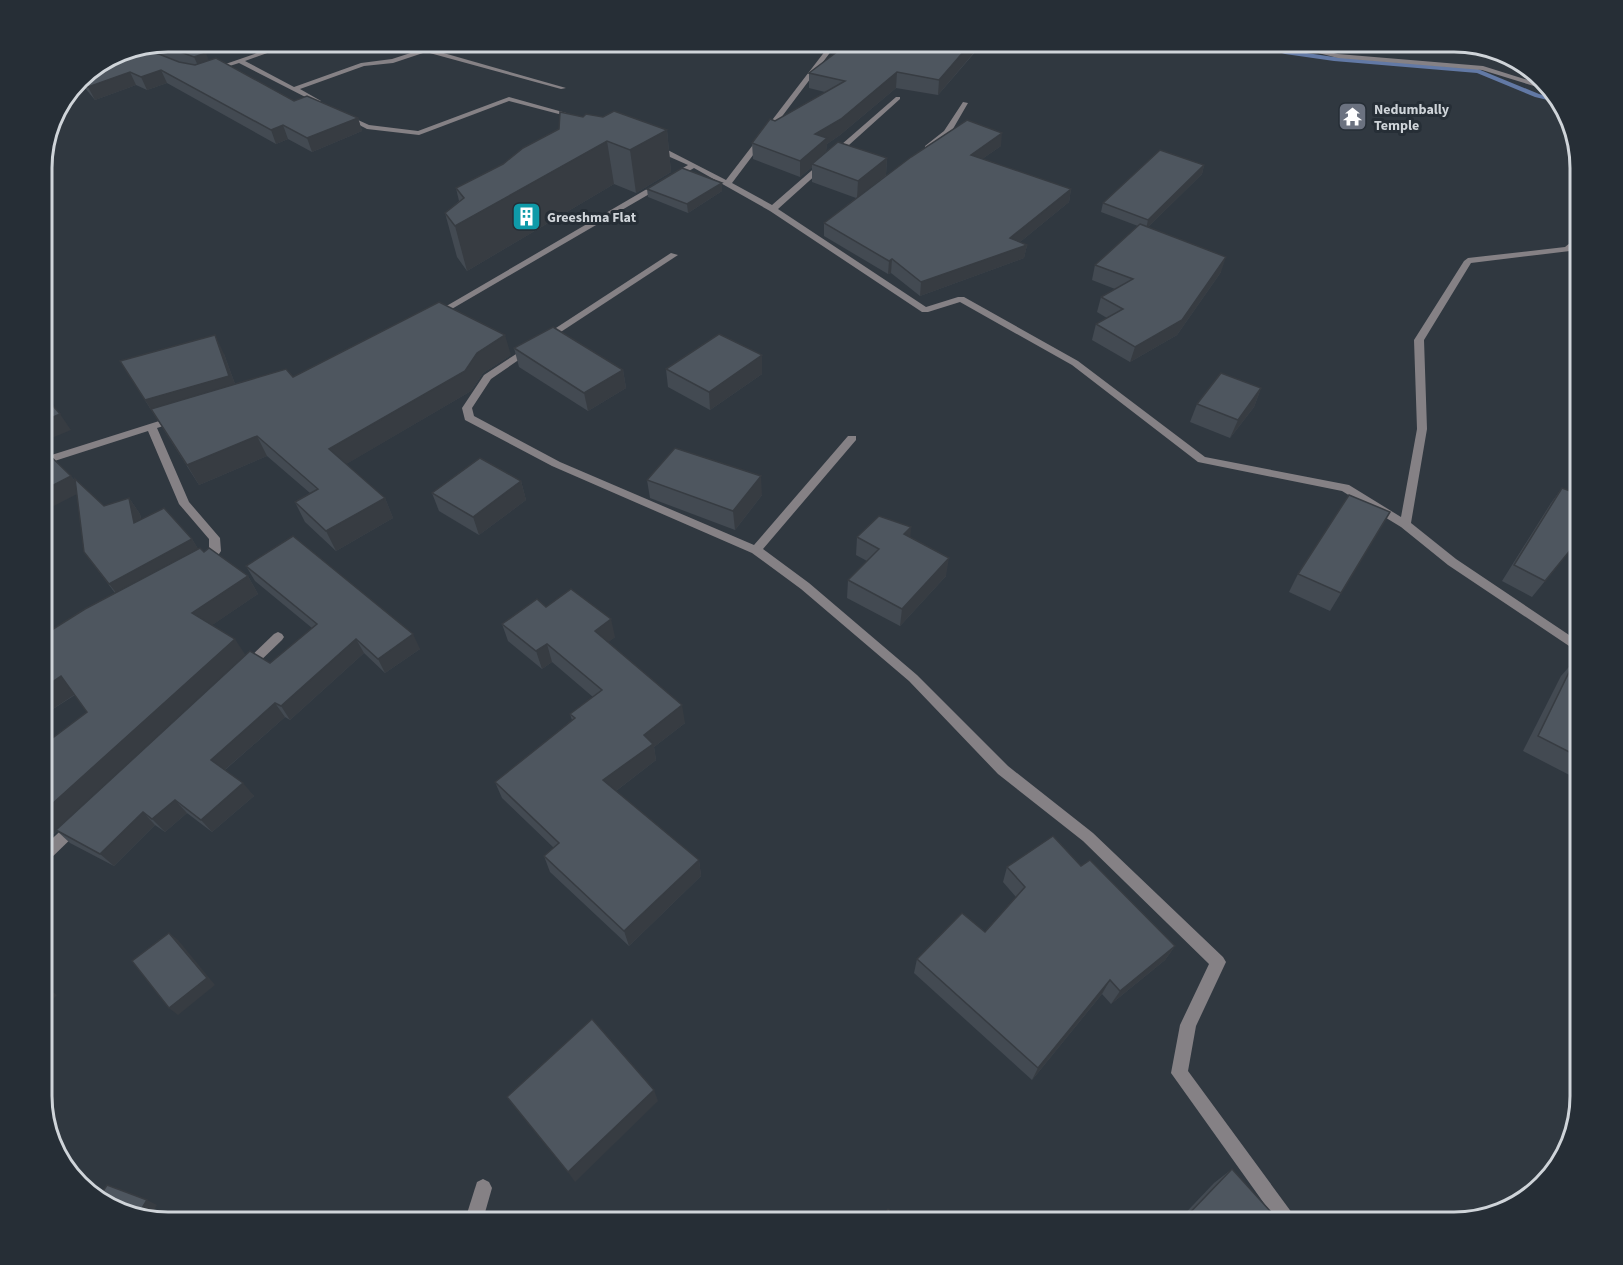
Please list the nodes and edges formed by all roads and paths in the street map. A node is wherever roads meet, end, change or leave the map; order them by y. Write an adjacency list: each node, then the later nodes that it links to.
1 (828, 52): 19 (street)
2 (1321, 52): 8 (street)
3 (263, 53): 6 (street)
4 (418, 53): 10 (street)
5 (436, 53): 9 (street)
6 (240, 61): 7 (street); 10 (street)
7 (210, 71)
8 (1536, 85)
9 (563, 88)
10 (294, 89): 13 (street)
11 (898, 98): 20 (street)
12 (965, 103): 17 (street)
13 (325, 105)
14 (335, 111): 15 (street)
15 (585, 119)
16 (644, 142): 18 (street)
17 (921, 154)
18 (694, 165): 19 (street); 25 (street)
19 (727, 183): 20 (street)
20 (773, 209): 22 (street)
21 (820, 228): 22 (street)
22 (811, 233): 30 (street)
23 (1570, 246): 30 (street)
24 (674, 255): 31 (street)
25 (425, 321)
26 (185, 416): 27 (street)
27 (152, 426): 29 (street); 32 (street)
28 (852, 438): 31 (street)
29 (53, 458)
30 (1405, 524): 34 (street)
31 (756, 550): 40 (street)
32 (187, 572)
33 (278, 638): 35 (street)
34 (1570, 641)
35 (235, 678)
36 (86, 816): 37 (street)
37 (53, 847)
38 (483, 1188): 39 (street)
39 (476, 1212)
40 (1281, 1212)

